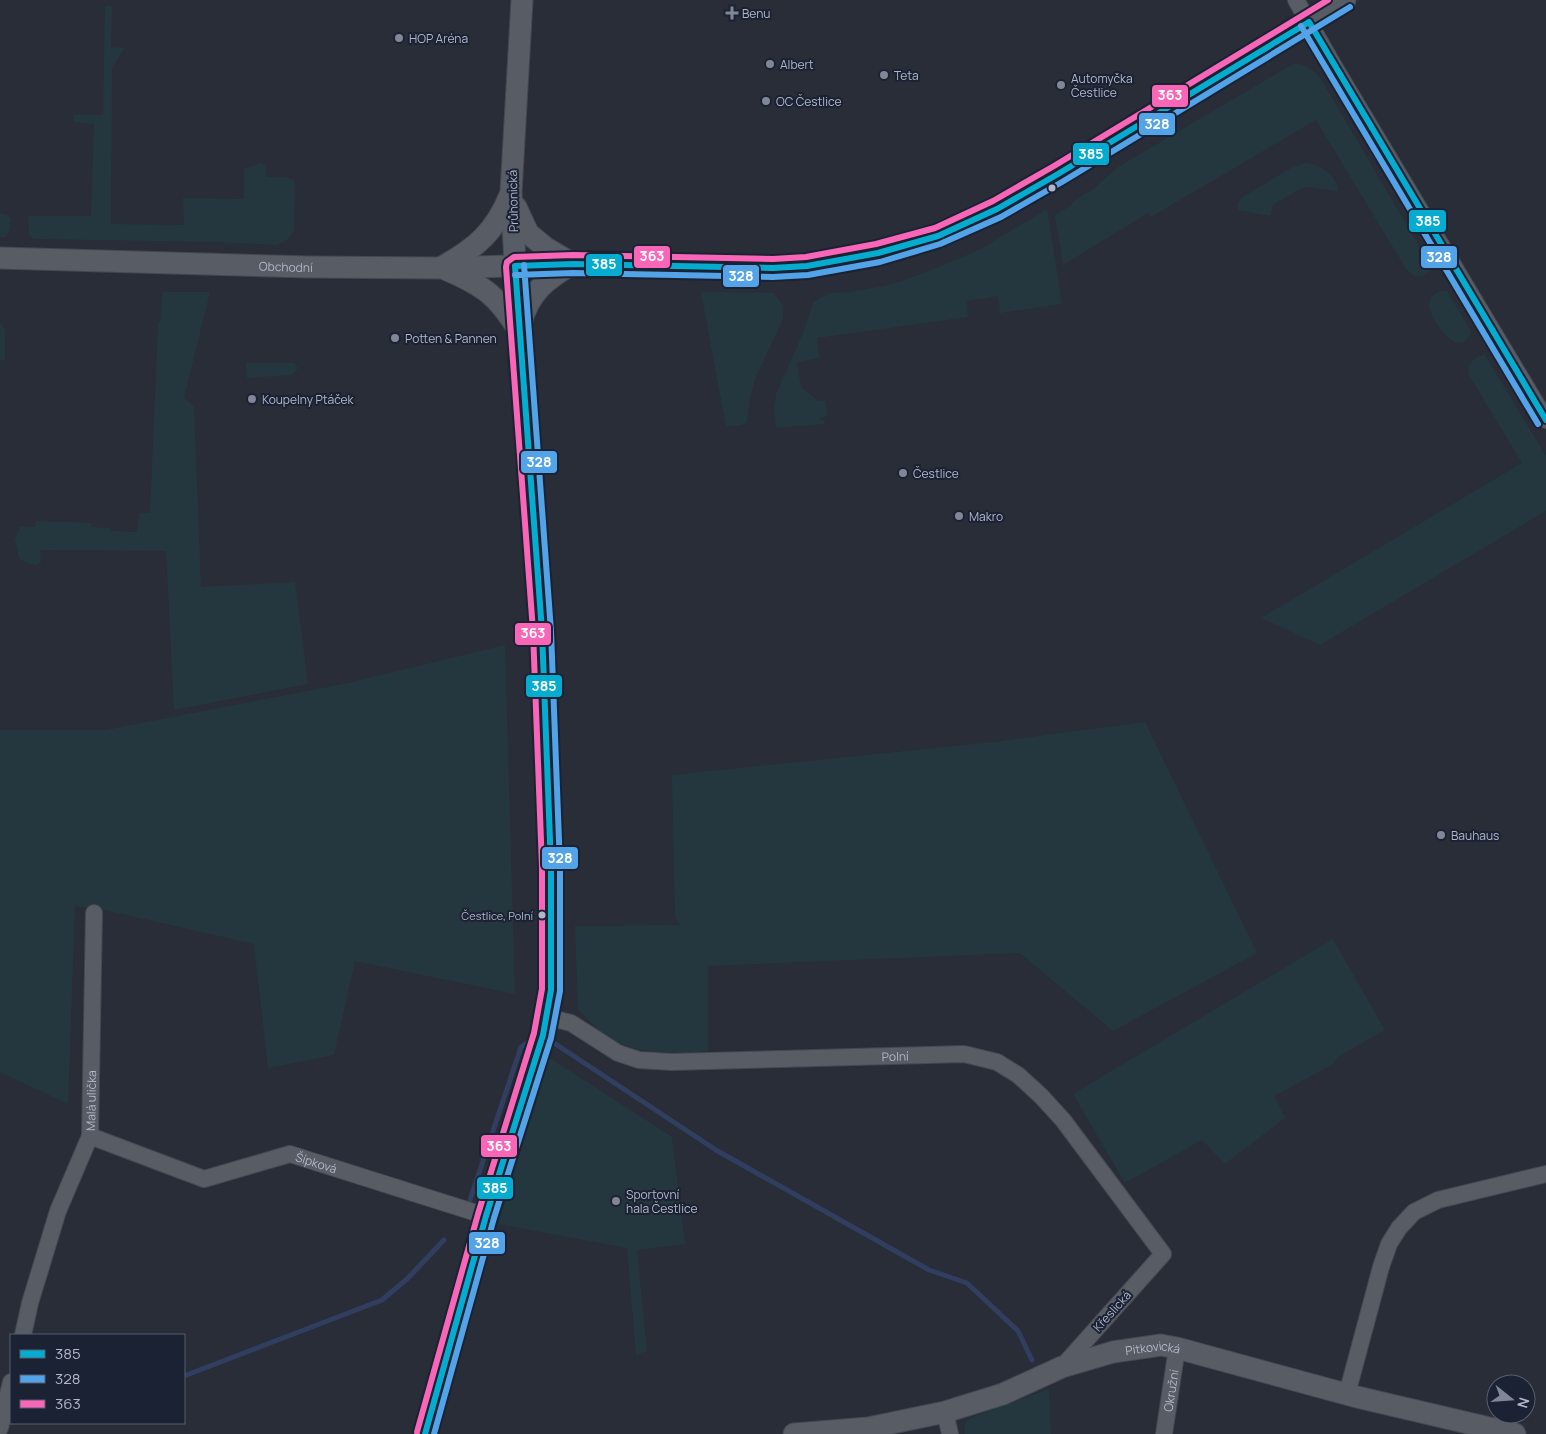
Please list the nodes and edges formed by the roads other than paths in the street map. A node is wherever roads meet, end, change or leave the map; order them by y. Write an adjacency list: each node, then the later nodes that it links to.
1 (522, 0): 5 (street, Průhonická)
2 (1296, 0): 4 (street)
3 (1345, 0): 4 (street, Obchodní)
4 (1309, 22): 7 (street, Obchodní); 11 (street)
5 (511, 192): 7 (street, Obchodní); 8 (street, Průhonická); 9 (street)
6 (0, 258): 9 (street, Obchodní)
7 (573, 264): 8 (street, Obchodní); 10 (street)
8 (515, 266): 9 (street, Obchodní); 10 (street, Průhonická)
9 (440, 268): 10 (street)
10 (519, 331): 13 (street, Průhonická)
11 (1546, 420)
12 (94, 913): 14 (street, Malá ulička)
13 (547, 1017): 16 (street, Průhonická); 17 (street, Polní)
14 (90, 1136): 16 (street, Šípková); 18 (street, Malá ulička)
15 (1546, 1174): 22 (street)
16 (486, 1216): 25 (street, Průhonická)
17 (1163, 1254): 20 (street, Křeslická)
18 (22, 1334)
19 (1178, 1348): 20 (street, Pitkovická); 22 (street, Pitkovická); 28 (street, Okružní)
20 (1062, 1367): 23 (street, Pitkovická)
21 (10, 1386): 24 (street)
22 (1347, 1394): 29 (street, Pitkovická)
23 (945, 1412): 26 (street, Pitkovická); 27 (street)
24 (0, 1428)
25 (425, 1434)
26 (794, 1434)
27 (950, 1434)
28 (1164, 1434)
29 (1515, 1434)

